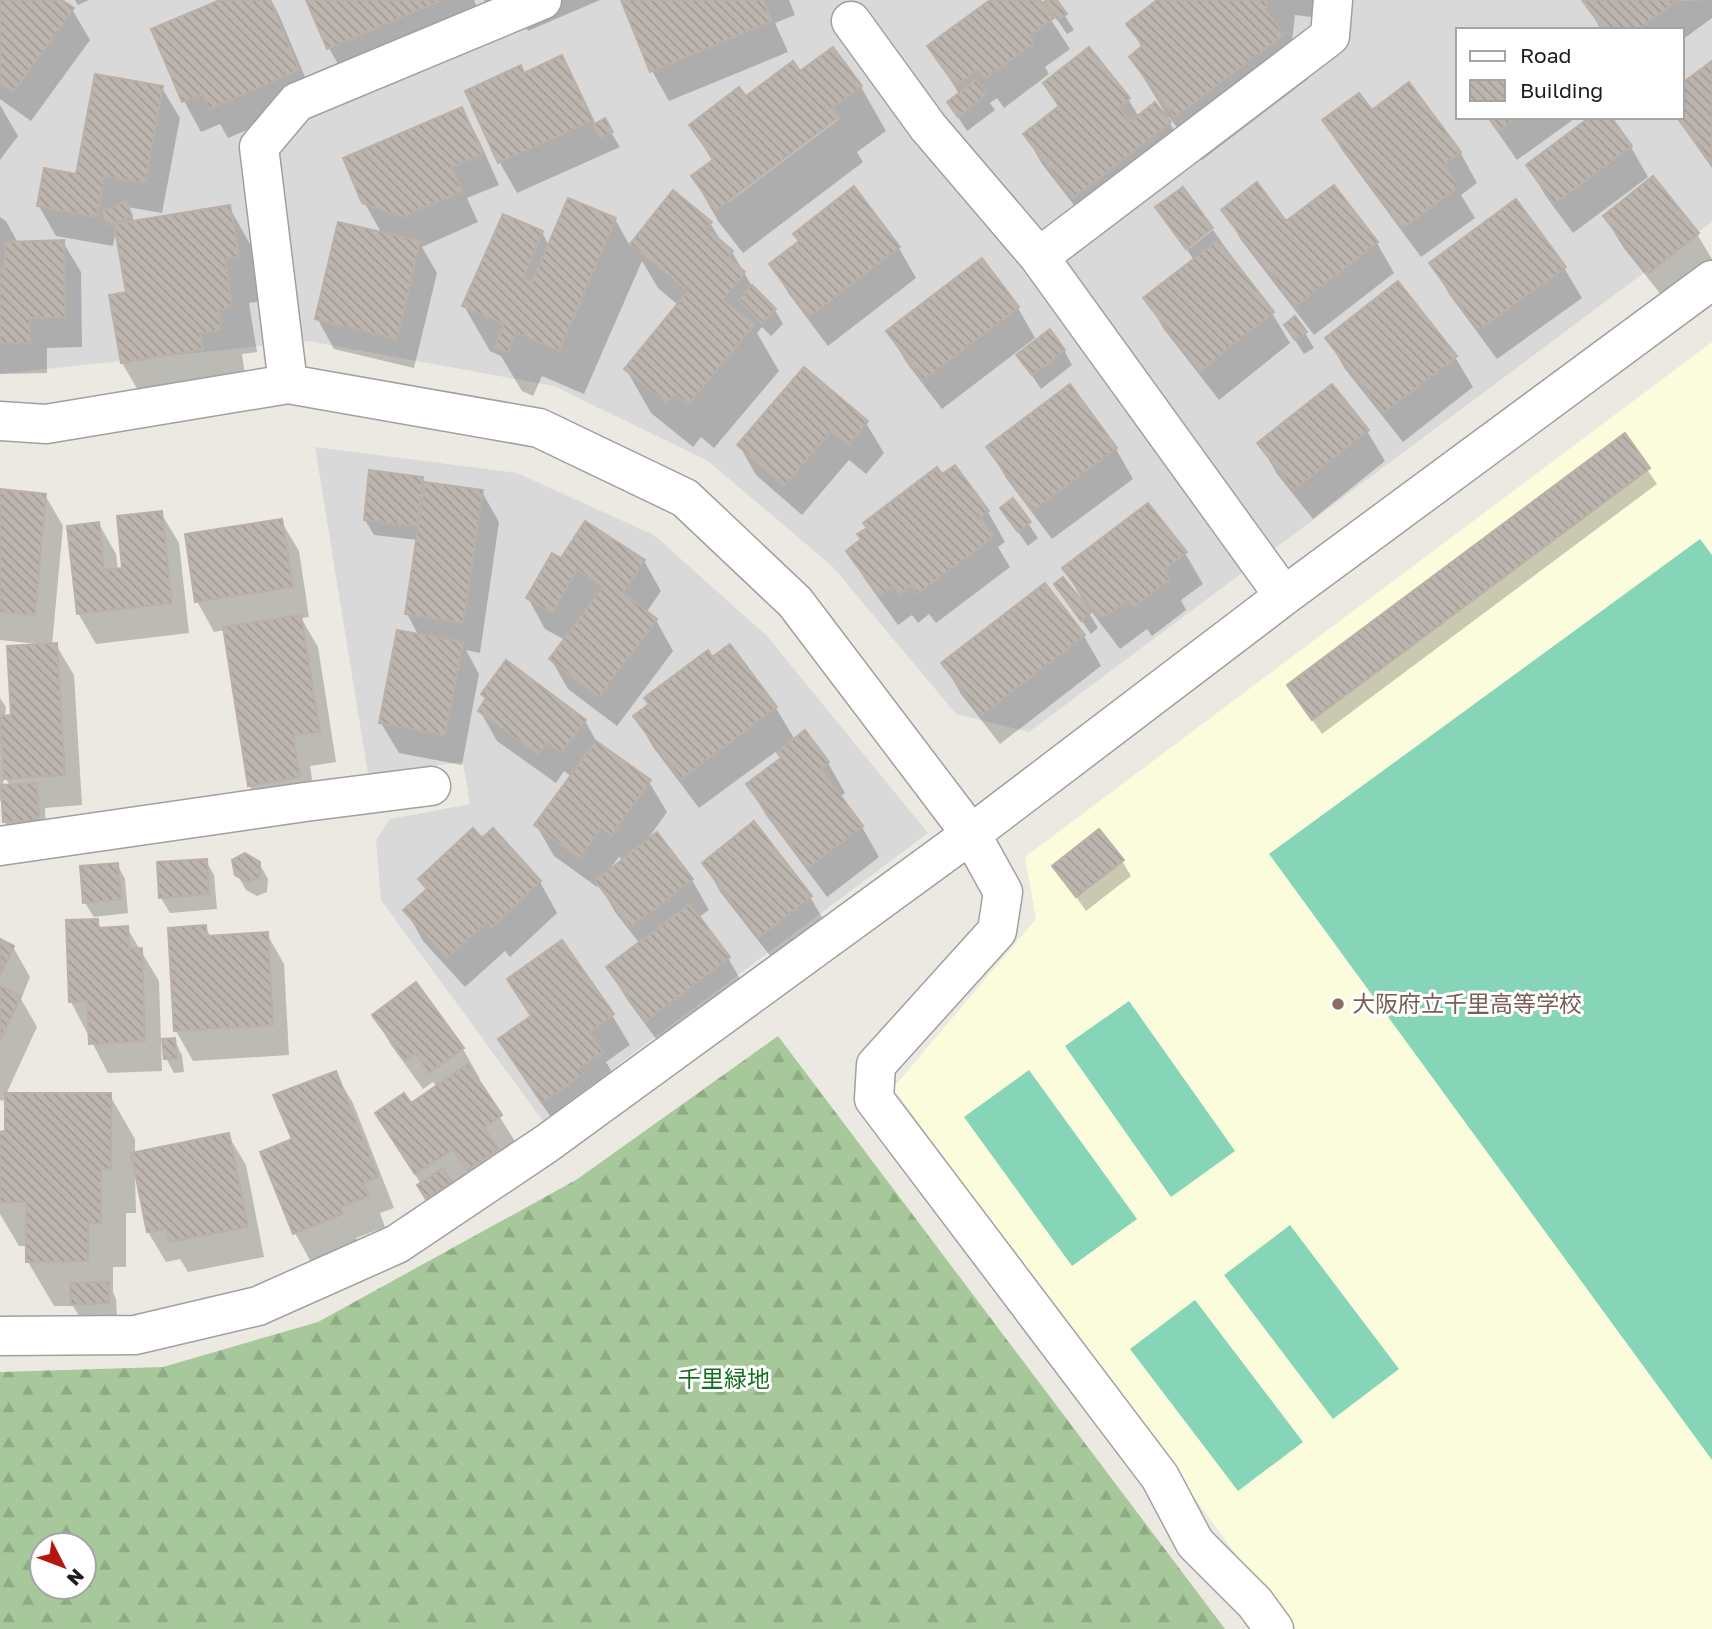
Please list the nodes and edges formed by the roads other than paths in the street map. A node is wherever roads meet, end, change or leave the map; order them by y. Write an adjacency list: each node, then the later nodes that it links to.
1 (542, 0): 6 (street)
2 (1333, 0): 4 (street)
3 (851, 21): 4 (street)
4 (1039, 257): 8 (street)
5 (1712, 280): 8 (street)
6 (288, 384): 7 (street); 10 (street)
7 (0, 421)
8 (1284, 596): 10 (street)
9 (432, 786): 11 (street)
10 (971, 834): 12 (street); 13 (street)
11 (0, 846)
12 (0, 1336)
13 (1274, 1629)

